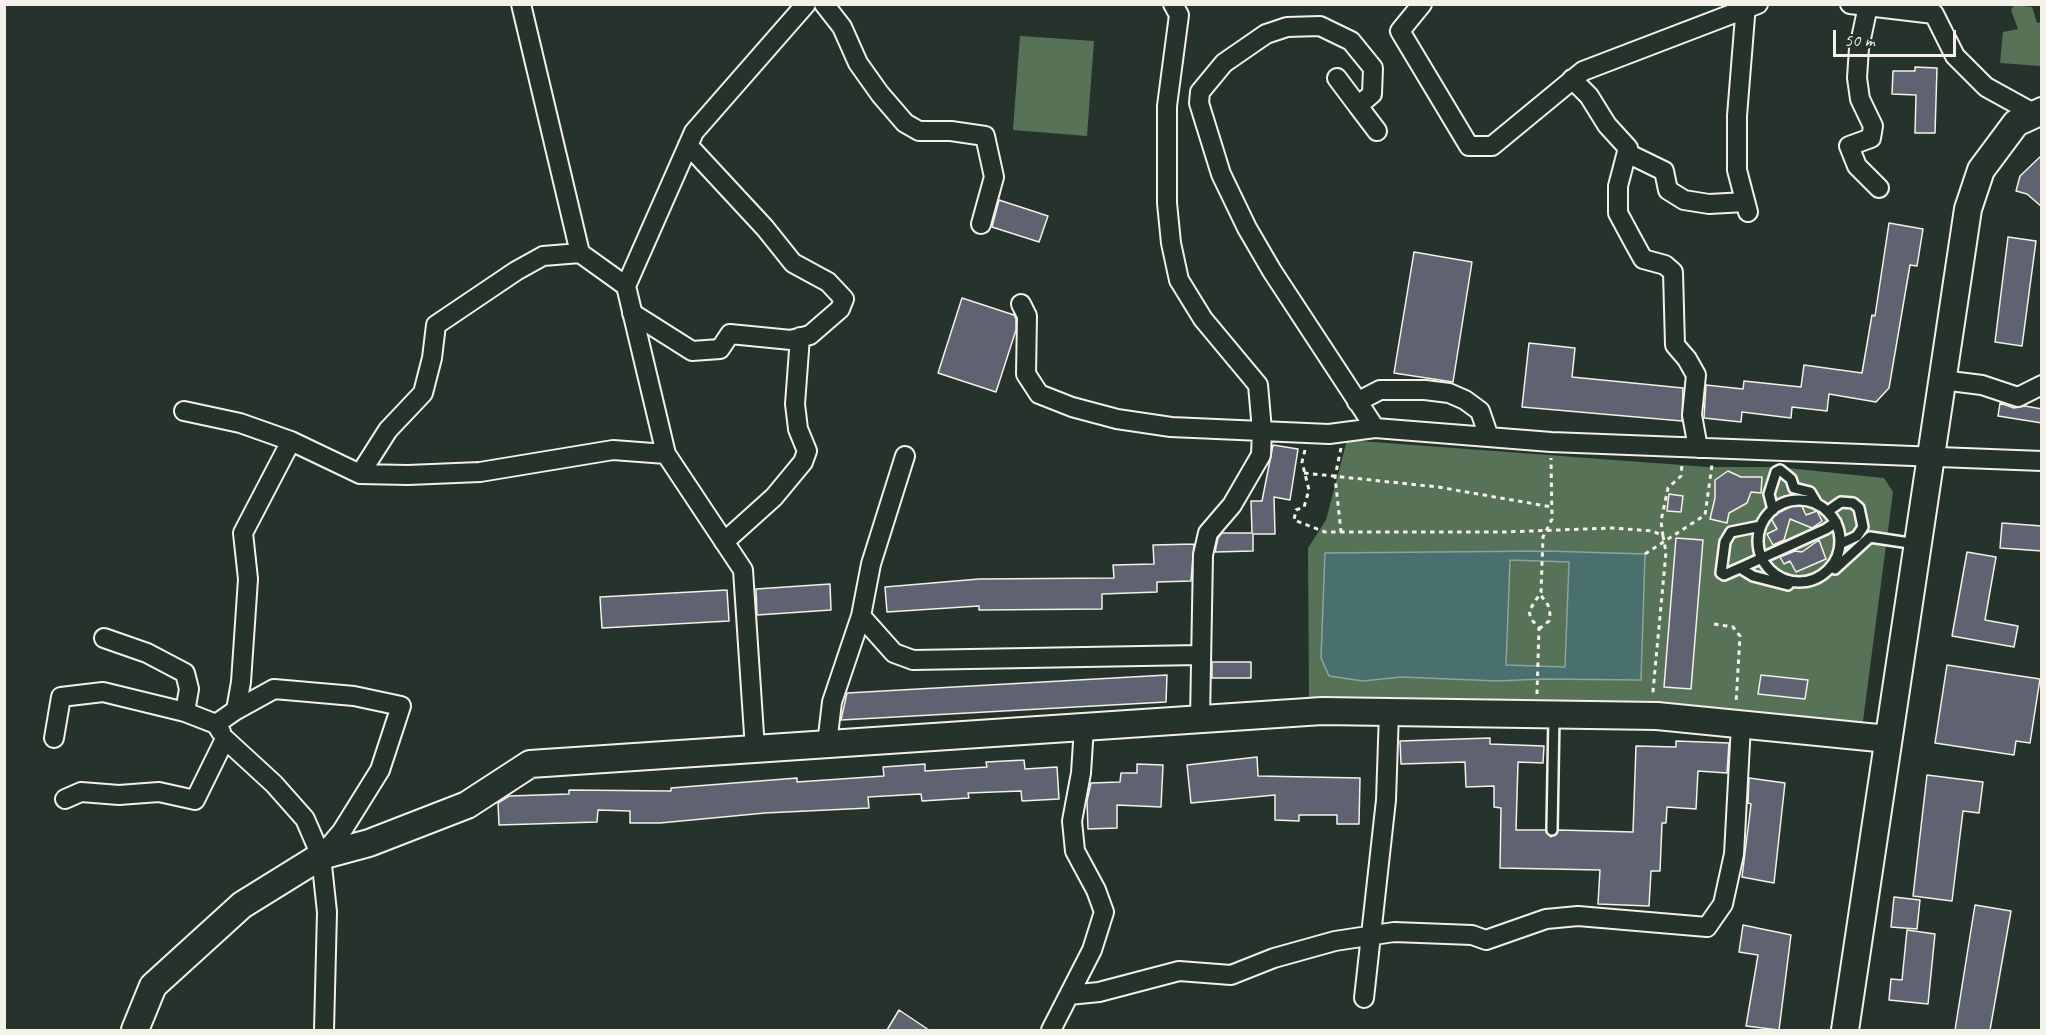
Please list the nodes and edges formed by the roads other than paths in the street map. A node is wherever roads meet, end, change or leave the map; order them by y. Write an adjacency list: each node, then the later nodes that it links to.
1 (521, 4): 18 (street)
2 (806, 4): 14 (street)
3 (824, 4): 17 (street)
4 (1173, 4): 28 (street)
5 (1422, 4): 10 (street)
6 (1859, 5): 8 (street); 16 (street)
7 (1750, 6): 10 (street); 15 (street)
8 (1934, 9): 12 (street)
9 (1337, 78): 11 (street)
10 (1572, 79): 15 (street)
11 (1358, 106): 13 (street); 25 (street)
12 (2038, 112): 23 (street)
13 (1377, 131)
14 (688, 146): 19 (street); 22 (street)
15 (1628, 153): 31 (street)
16 (1879, 188)
17 (981, 224)
18 (580, 254): 19 (street); 38 (street)
19 (626, 286): 21 (street)
20 (1021, 304): 28 (street)
21 (632, 313): 22 (street); 33 (street)
22 (800, 337): 44 (street)
23 (1942, 380): 24 (street); 35 (street)
24 (2042, 385)
25 (1357, 402): 27 (street); 29 (street)
26 (184, 411): 30 (street)
27 (1375, 428): 28 (street); 29 (street)
28 (1262, 430): 51 (street)
29 (1489, 438): 31 (street)
30 (291, 441): 38 (street); 52 (street)
31 (1698, 448): 32 (street)
32 (1782, 452): 35 (street); 37 (lane)
33 (666, 454): 38 (street); 44 (street)
34 (905, 456): 49 (street)
35 (1931, 458): 36 (street); 46 (street)
36 (2042, 461)
37 (1780, 470): 39 (lane); 40 (lane)
38 (360, 474)
39 (1817, 504): 40 (lane); 41 (lane)
40 (1773, 510): 43 (lane)
41 (1828, 511): 42 (lane); 45 (lane)
42 (1836, 522): 45 (lane); 47 (lane)
43 (1761, 526): 47 (lane); 48 (lane)
44 (724, 542): 63 (street)
45 (1840, 544): 47 (lane)
46 (1918, 544): 48 (lane); 61 (street)
47 (1762, 558): 48 (lane)
48 (1740, 568)
49 (861, 615): 51 (street); 62 (street)
50 (104, 638): 53 (street)
51 (1199, 655): 56 (street)
52 (236, 710): 59 (street); 66 (street)
53 (184, 712): 59 (street); 60 (street)
54 (1389, 712): 55 (street); 56 (street); 67 (street)
55 (1545, 714): 57 (street); 65 (lane)
56 (1200, 719): 58 (street)
57 (1742, 725): 61 (street); 67 (street)
58 (1084, 727): 62 (street); 68 (street)
59 (221, 731): 64 (street); 66 (street)
60 (54, 738)
61 (1888, 739): 73 (street)
62 (827, 744): 63 (street)
63 (755, 749): 66 (street)
64 (65, 798)
65 (1552, 830)
66 (321, 856): 70 (street); 71 (street)
67 (1371, 937): 68 (street); 69 (street)
68 (1070, 995): 72 (street)
69 (1364, 998)
70 (135, 1030)
71 (324, 1030)
72 (1051, 1030)
73 (1845, 1030)

